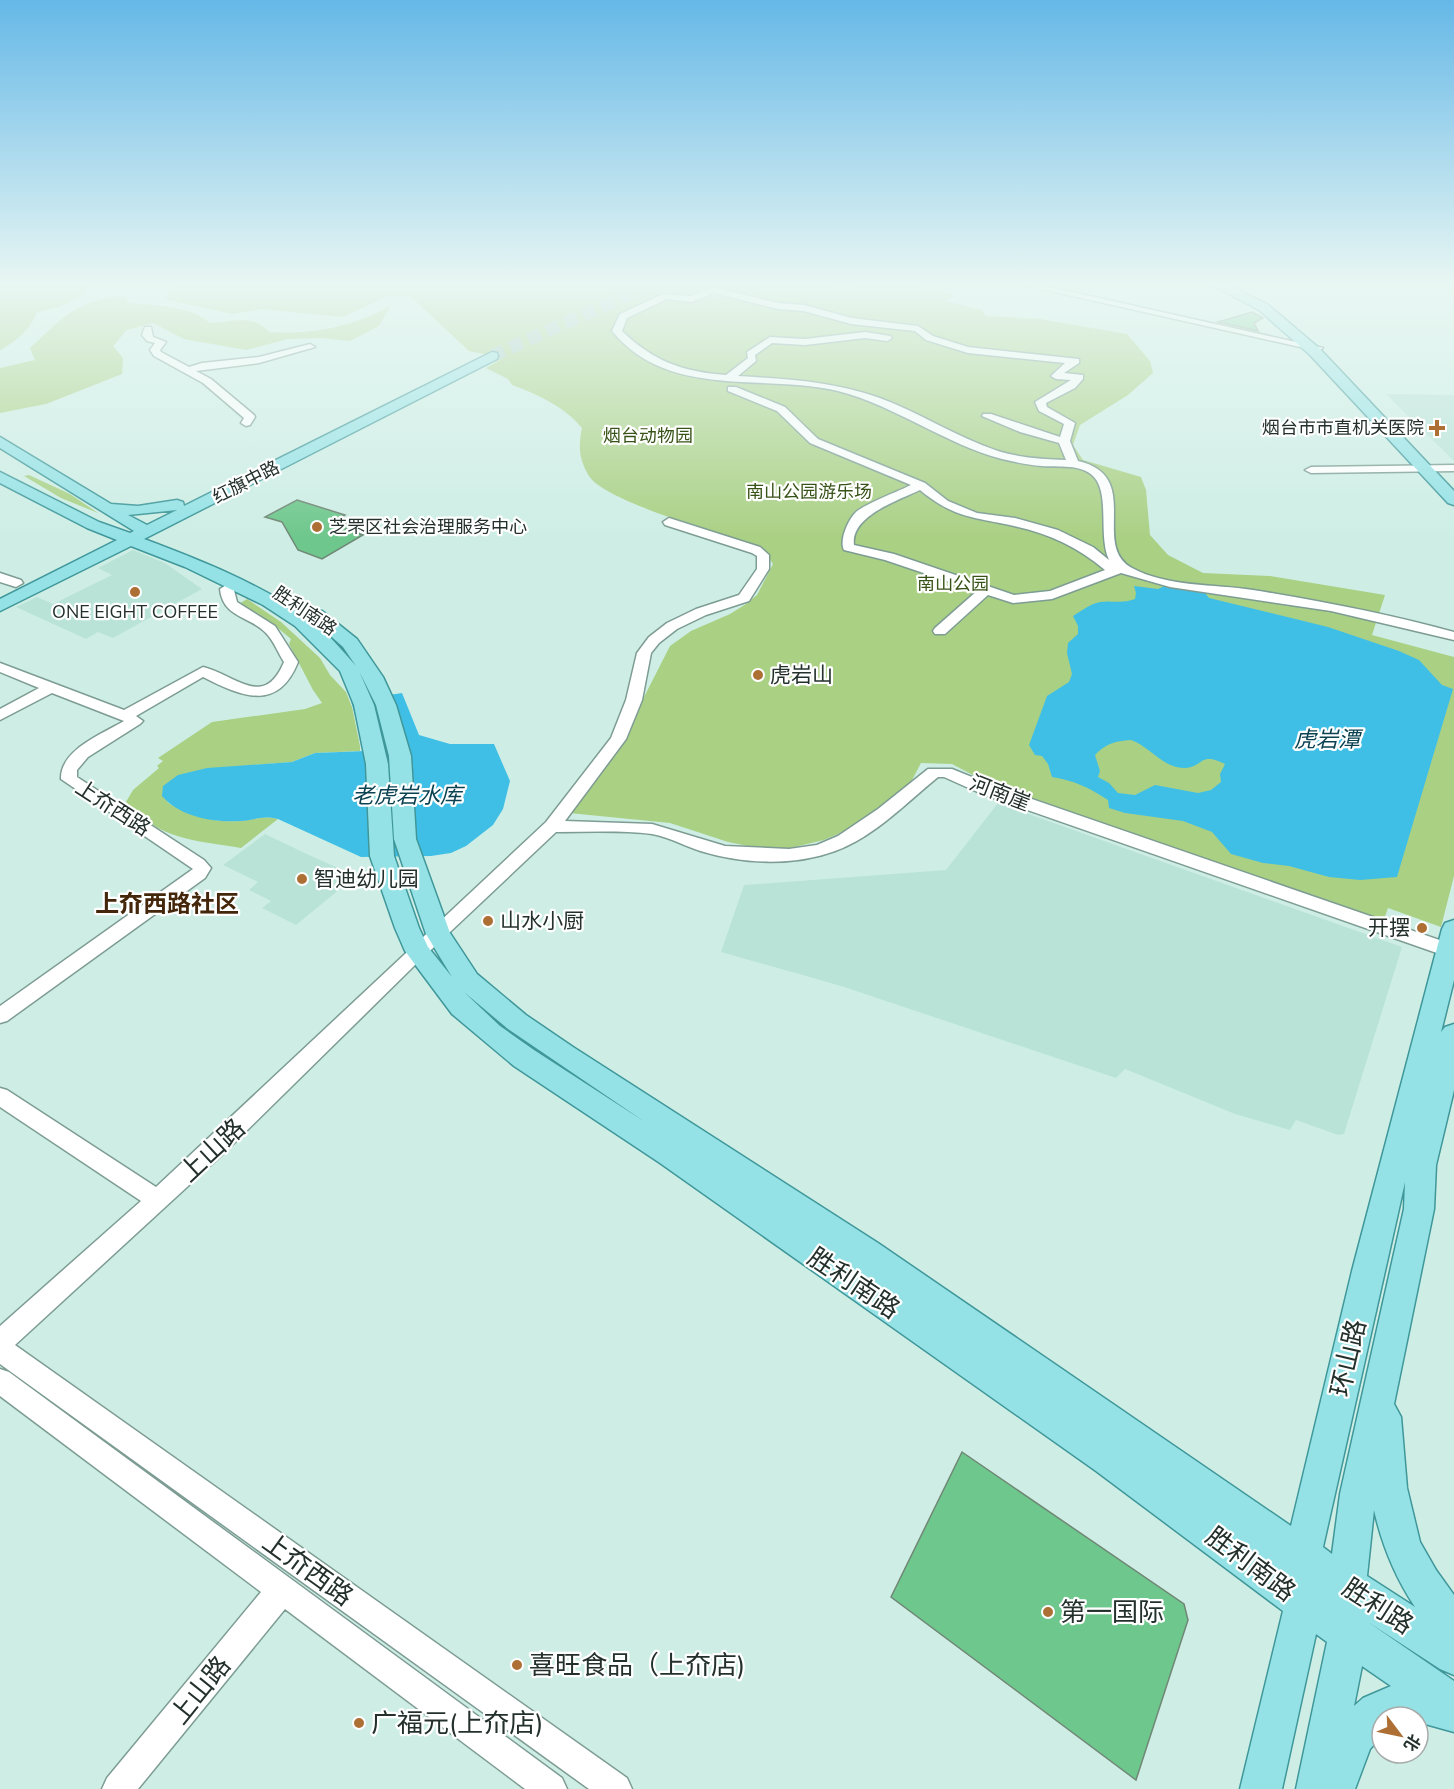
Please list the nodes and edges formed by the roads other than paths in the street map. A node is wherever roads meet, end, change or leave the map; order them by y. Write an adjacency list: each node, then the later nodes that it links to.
1 (184, 369): 9 (street)
2 (192, 369): 9 (street)
3 (455, 369): 24 (main road, 红旗中路)
4 (456, 369): 28 (main road, 红旗中路)
5 (679, 369): 10 (street)
6 (743, 369): 10 (street)
7 (1062, 369): 14 (street)
8 (1335, 369): 19 (main road)
9 (187, 371): 12 (street)
10 (730, 384): 15 (street); 21 (street)
11 (987, 416): 14 (street)
12 (246, 423)
13 (0, 441): 16 (main road, 胜利南路)
14 (1064, 441): 15 (street)
15 (1073, 464): 30 (street)
16 (39, 468): 20 (main road); 25 (main road, 胜利南路)
17 (1454, 468): 19 (street)
18 (1311, 470): 19 (street)
19 (1430, 470): 22 (main road); 23 (main road)
20 (2, 478): 26 (main road, 胜利南路)
21 (921, 485): 30 (street); 33 (street)
22 (1454, 489)
23 (1454, 500)
24 (177, 505): 25 (main road); 28 (main road, 红旗中路)
25 (104, 507): 28 (main road, 胜利南路)
26 (85, 520): 28 (main road, 胜利南路); 29 (main road)
27 (669, 522): 42 (street, 上山路)
28 (133, 533): 29 (main road, 红旗中路); 32 (main road, 胜利南路); 34 (main road, 红旗中路); 39 (main road, 胜利南路)
29 (80, 551): 31 (main road, 红旗中路)
30 (1118, 570): 33 (street); 36 (street)
31 (5, 583)
32 (235, 583): 39 (main road, 胜利南路); 41 (street)
33 (985, 591): 35 (street)
34 (0, 606)
35 (940, 631)
36 (1454, 636)
37 (0, 667): 38 (street)
38 (51, 687): 40 (street); 41 (street)
39 (375, 705): 43 (main road, 胜利南路)
40 (0, 715)
41 (125, 716): 45 (street, 上夼西路)
42 (552, 826): 43 (street, 上山路); 44 (street, 河南崖)
43 (424, 933): 49 (street, 上山路); 55 (main road, 胜利南路); 58 (main road, 胜利南路)
44 (1452, 944): 48 (main road, 环山路)
45 (0, 1016)
46 (1454, 1034): 50 (main road, 环山路)
47 (0, 1096): 49 (street)
48 (1387, 1196): 50 (main road); 55 (main road, 环山路)
49 (158, 1200): 51 (street, 上山路)
50 (1419, 1209): 53 (main road, 环山路)
51 (0, 1342)
52 (0, 1349): 66 (street, 上夼西路)
53 (1386, 1366): 56 (main road, 环山路); 59 (main road)
54 (0, 1381): 57 (street, 上夼西路)
55 (1302, 1556): 56 (main road, 胜利路); 58 (main road, 环山路)
56 (1347, 1587): 60 (main road, 环山路); 61 (main road, 胜利路)
57 (281, 1591): 64 (street, 上山路); 65 (street, 上夼西路)
58 (1304, 1603): 60 (main road, 胜利路); 67 (main road, 环山路)
59 (1454, 1624)
60 (1349, 1634): 62 (main road, 胜利路); 68 (main road, 环山路)
61 (1454, 1655)
62 (1454, 1705)
63 (1454, 1713): 69 (main road)
64 (118, 1789)
65 (551, 1789)
66 (616, 1789)
67 (1261, 1789)
68 (1317, 1789)
69 (1334, 1789)

